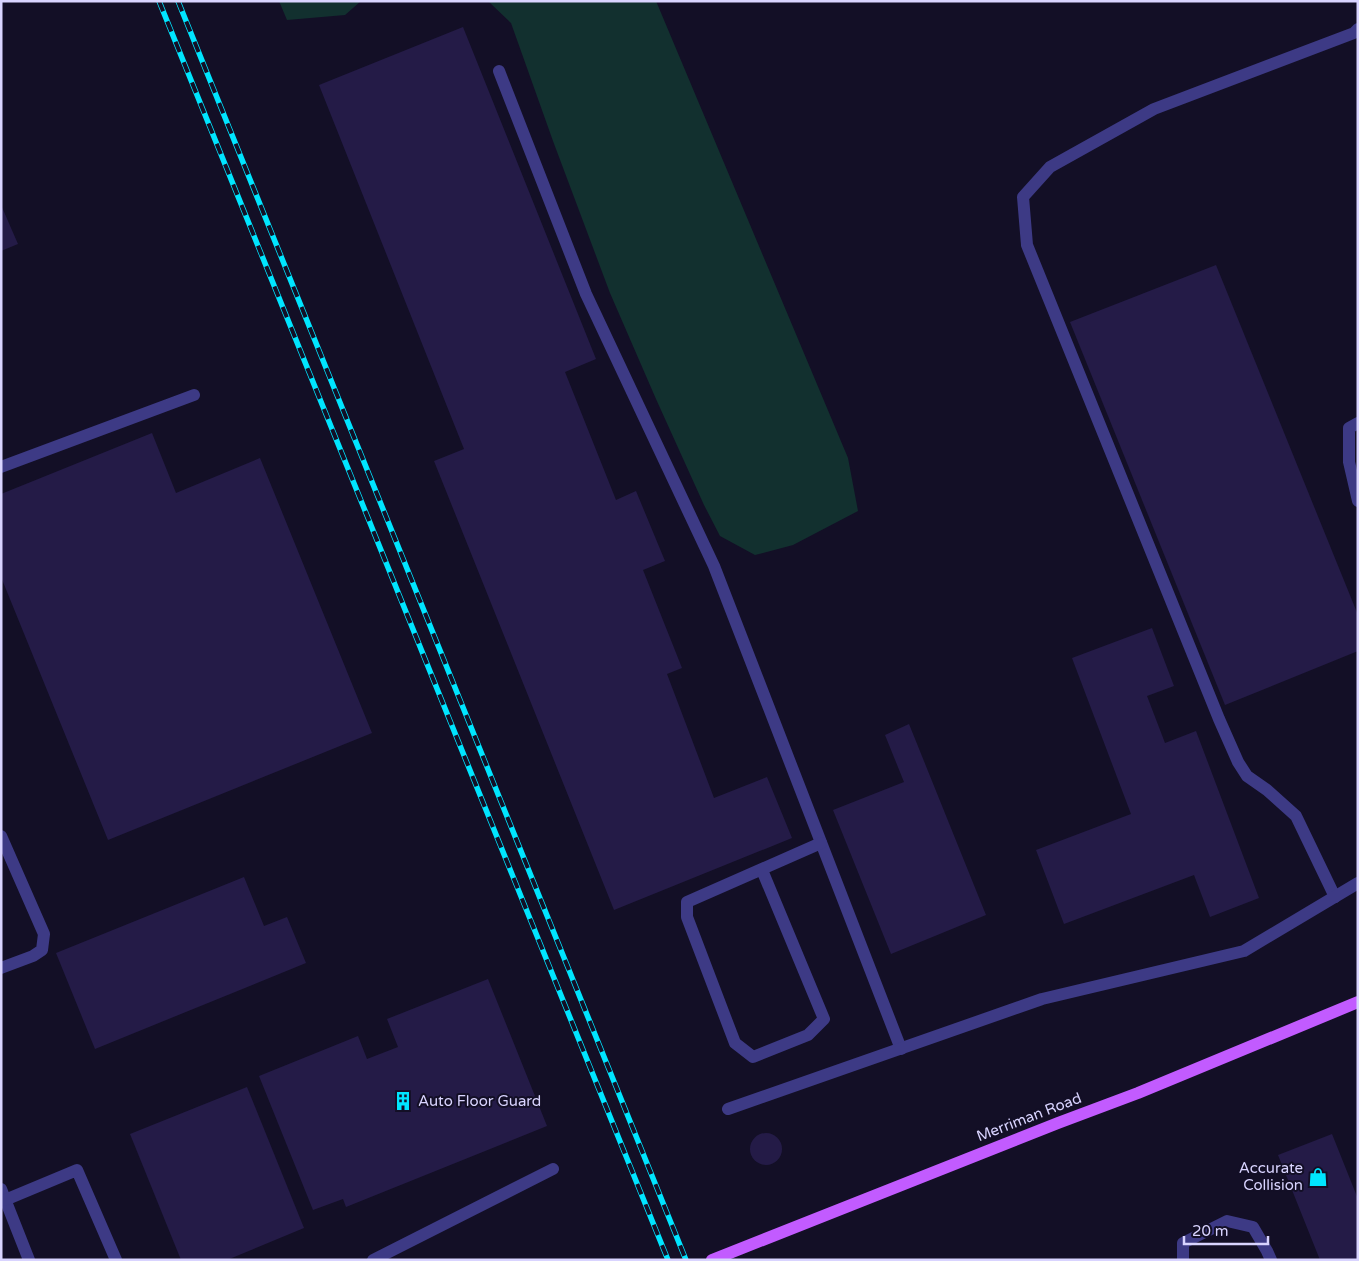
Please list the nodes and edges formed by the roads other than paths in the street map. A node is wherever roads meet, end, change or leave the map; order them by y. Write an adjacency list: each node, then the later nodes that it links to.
1 (1358, 29): 11 (street)
2 (499, 71): 8 (street)
3 (194, 395): 5 (street)
4 (1358, 423): 6 (street)
5 (1, 468)
6 (1358, 501)
7 (1, 836): 12 (street)
8 (821, 844): 9 (street); 14 (street)
9 (762, 870): 9 (street)
10 (1358, 883): 11 (street)
11 (1336, 897): 14 (street)
12 (1, 968)
13 (1358, 1002): 21 (main road, Merriman Road)
14 (901, 1049): 15 (street)
15 (728, 1109)
16 (552, 1169): 20 (street)
17 (4, 1204): 18 (street); 19 (street)
18 (29, 1260)
19 (116, 1260)
20 (373, 1260)
21 (712, 1260)
22 (1183, 1260): 23 (street)
23 (1271, 1260)

